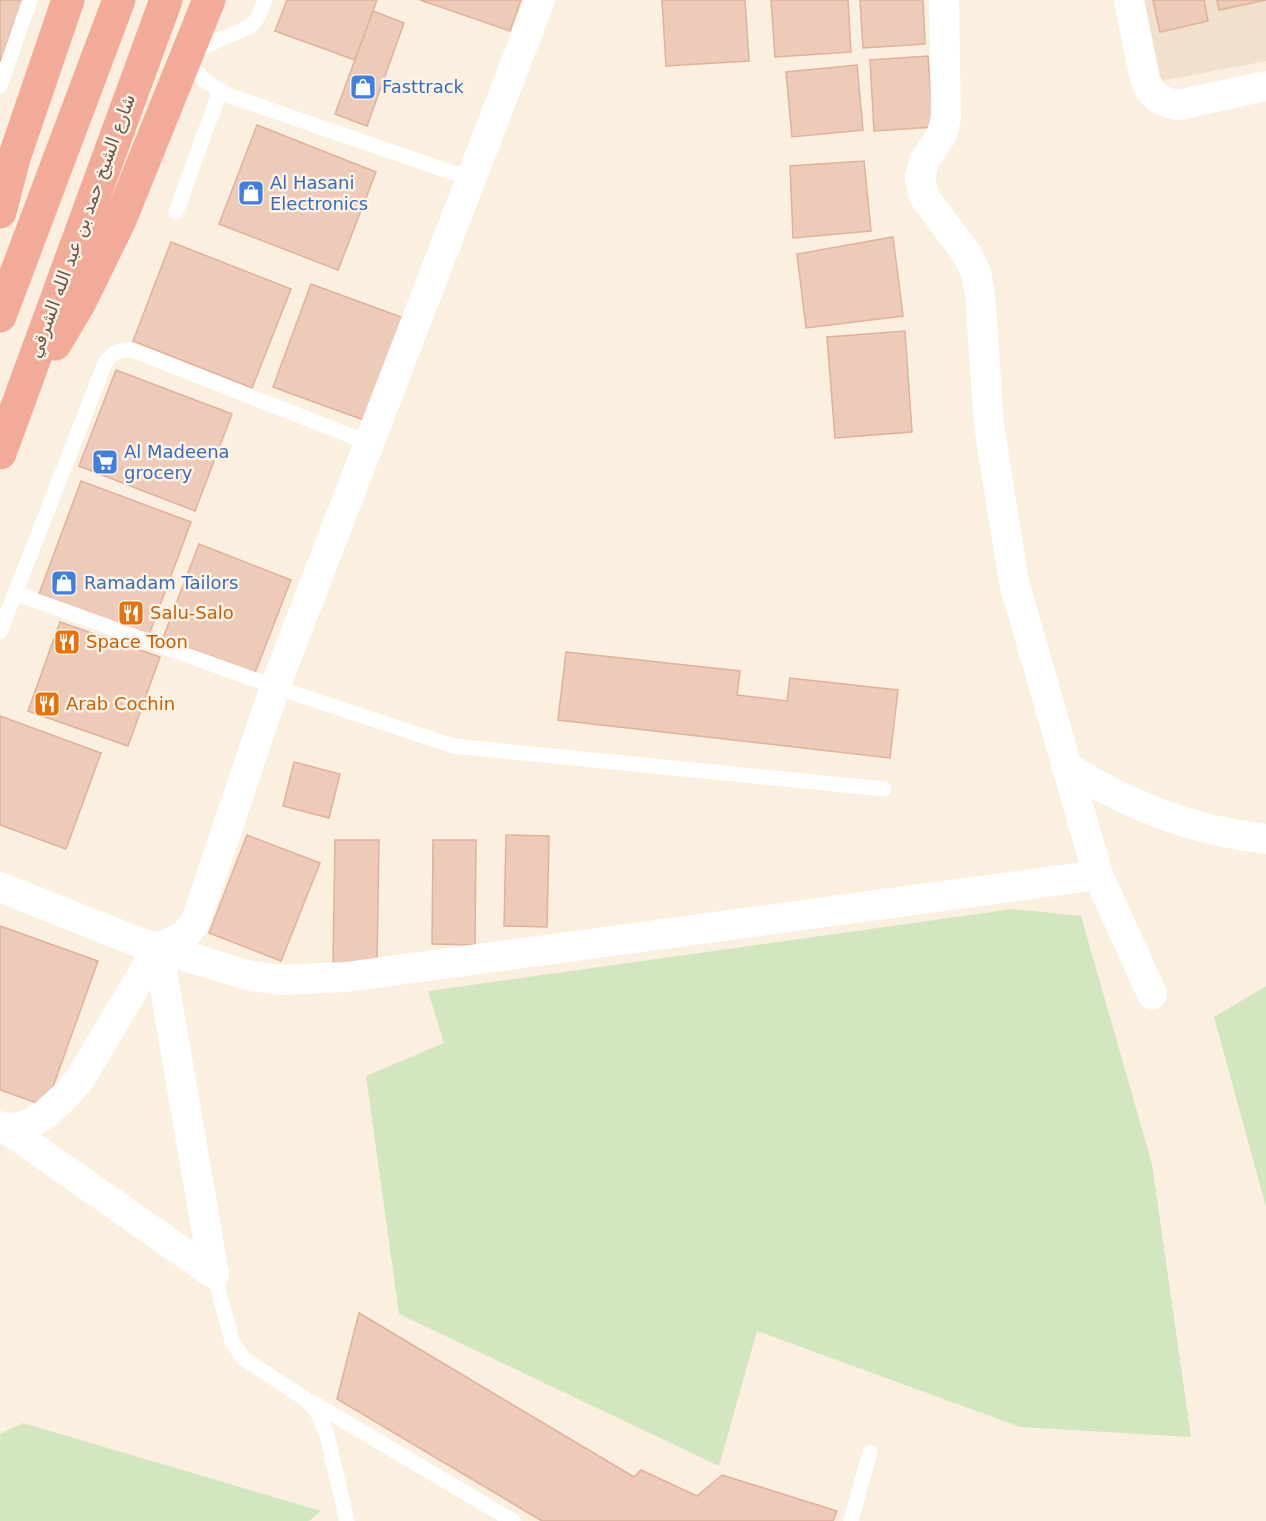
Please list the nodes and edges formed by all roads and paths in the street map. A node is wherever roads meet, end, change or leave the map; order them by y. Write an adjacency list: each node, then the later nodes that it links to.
1 (30, 0): 11 (lane)
2 (68, 0): 15 (highway)
3 (119, 0): 17 (highway)
4 (166, 0): 18 (highway, شارع الشيخ حمد بن عبد الله الشرقي)
5 (209, 0): 10 (highway)
6 (265, 0): 10 (lane)
7 (540, 0): 14 (street)
8 (944, 0): 24 (street)
9 (1129, 0): 12 (street)
10 (187, 56): 13 (lane); 18 (highway)
11 (0, 86)
12 (1266, 86)
13 (220, 91): 14 (lane); 16 (lane)
14 (471, 179): 19 (street)
15 (0, 212)
16 (176, 212)
17 (0, 316)
18 (18, 401): 20 (highway, شارع الشيخ حمد بن عبد الله الشرقي)
19 (369, 443): 21 (lane); 23 (street)
20 (0, 453)
21 (15, 592): 22 (lane); 23 (lane)
22 (0, 632)
23 (275, 687): 25 (lane); 29 (street)
24 (1068, 768): 26 (street); 27 (street)
25 (884, 789)
26 (1266, 839)
27 (1098, 874): 29 (street); 30 (street)
28 (0, 887): 29 (street)
29 (158, 948): 31 (street); 32 (street)
30 (1152, 994)
31 (4, 1127): 32 (street)
32 (214, 1274): 33 (lane)
33 (304, 1398): 35 (lane); 36 (lane)
34 (870, 1452): 37 (lane)
35 (347, 1521)
36 (513, 1521)
37 (851, 1521)

